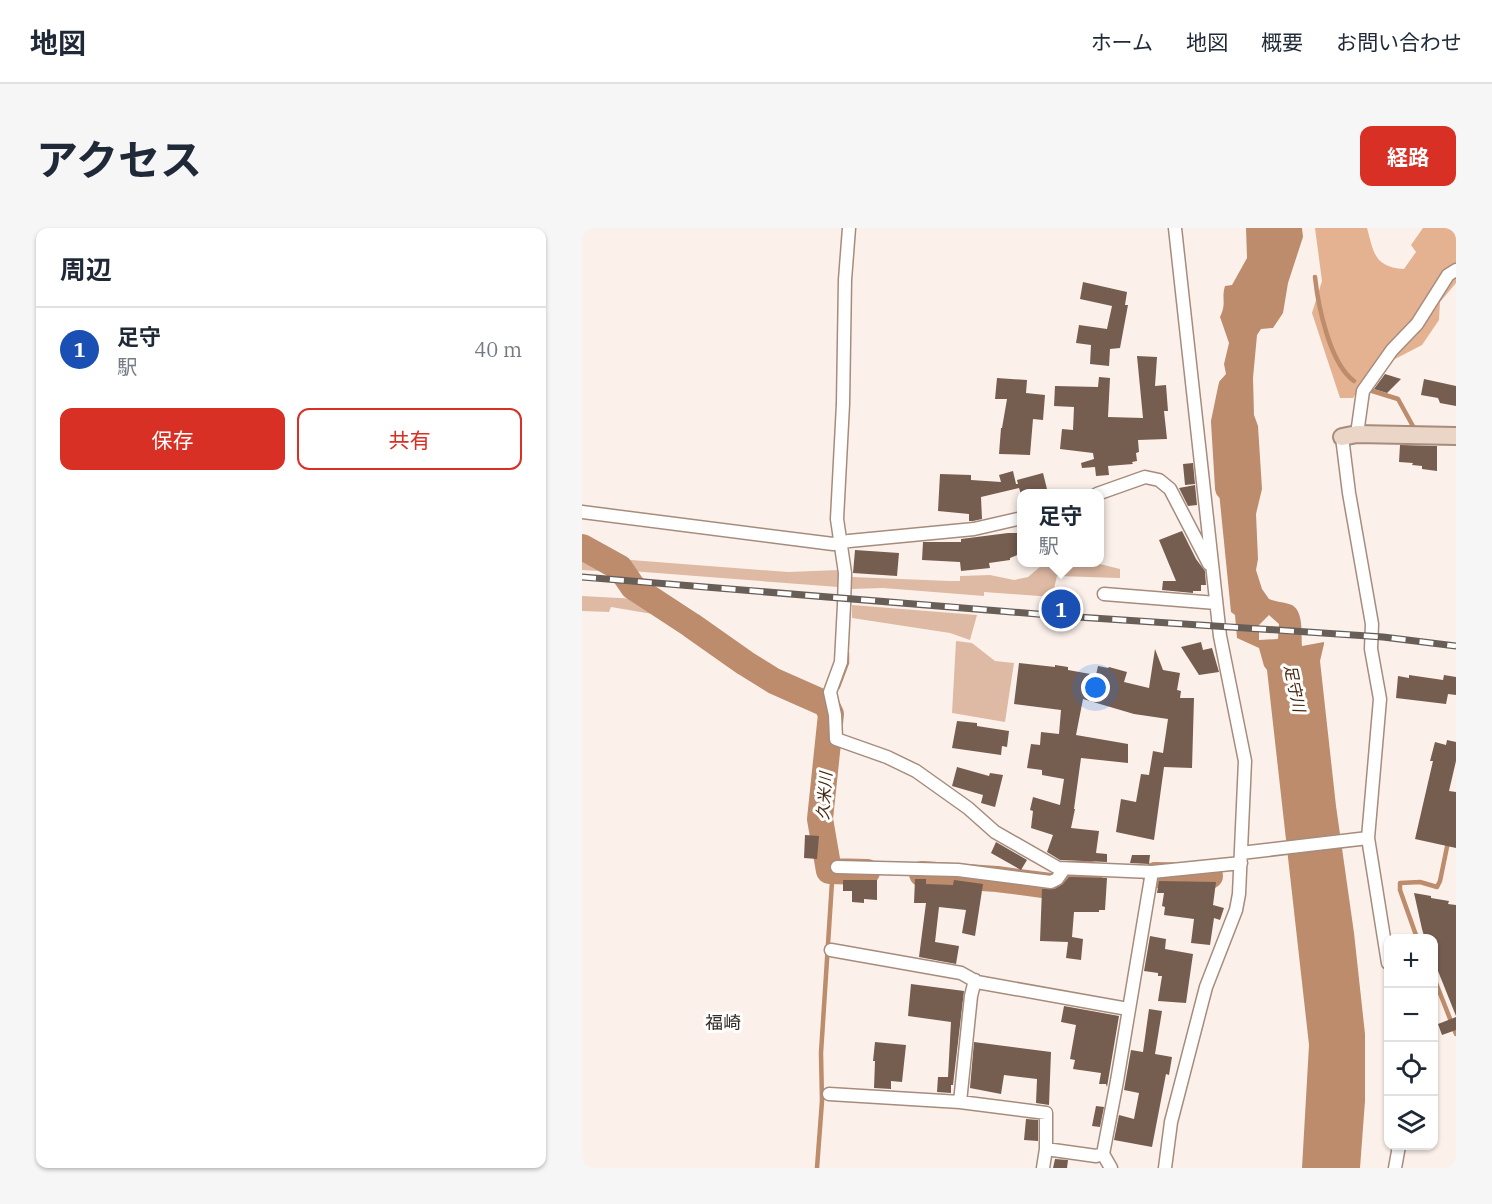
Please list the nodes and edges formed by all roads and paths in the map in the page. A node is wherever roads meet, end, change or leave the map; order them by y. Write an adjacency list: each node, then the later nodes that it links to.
1 (849, 228): 9 (street)
2 (1175, 228): 10 (street)
3 (1456, 270): 4 (street)
4 (1350, 435): 5 (main road); 13 (street)
5 (1456, 436)
6 (1104, 492): 10 (street)
7 (582, 512): 9 (street)
8 (1017, 519): 9 (street)
9 (840, 543): 16 (street)
10 (1212, 570): 12 (street)
11 (1104, 594): 12 (street)
12 (1216, 603): 14 (street)
13 (1365, 838): 14 (street); 18 (street)
14 (1241, 858): 17 (street); 29 (street)
15 (837, 867): 16 (street)
16 (1064, 869): 17 (street)
17 (1152, 872): 21 (street)
18 (1384, 937)
19 (831, 951): 20 (street)
20 (975, 980): 21 (street); 23 (street)
21 (1128, 1009): 26 (street)
22 (829, 1094): 23 (street)
23 (960, 1102): 24 (street)
24 (1046, 1149): 26 (street); 27 (street)
25 (1398, 1150): 30 (street)
26 (1103, 1154): 28 (street)
27 (1043, 1168)
28 (1111, 1168)
29 (1166, 1168)
30 (1395, 1168)

